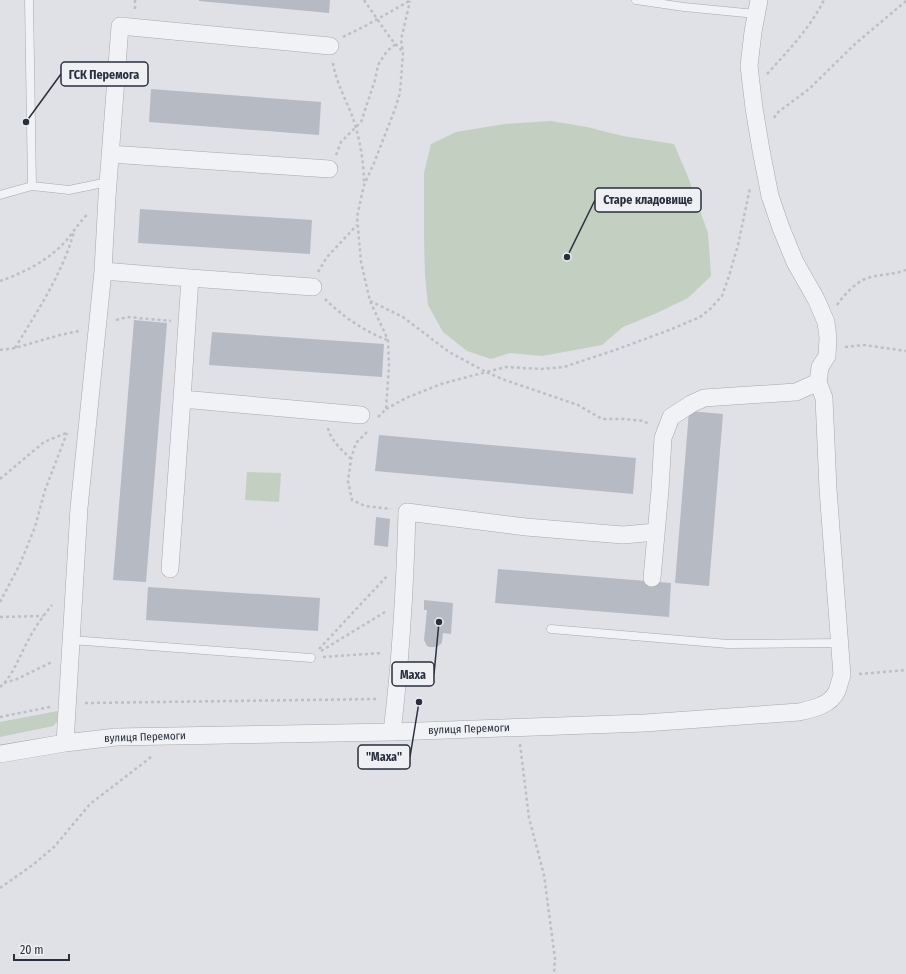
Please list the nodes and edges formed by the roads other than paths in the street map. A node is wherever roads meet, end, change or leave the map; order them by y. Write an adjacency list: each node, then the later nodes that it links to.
1 (29, 0): 7 (lane)
2 (636, 0): 3 (lane)
3 (757, 7): 13 (street)
4 (330, 46): 5 (street)
5 (110, 154): 6 (street); 8 (street)
6 (328, 169)
7 (32, 186): 8 (lane); 9 (lane)
8 (108, 189): 10 (street)
9 (0, 195)
10 (103, 271): 11 (street); 21 (street)
11 (190, 278): 12 (street); 14 (street)
12 (313, 287)
13 (818, 382): 16 (street); 20 (street)
14 (182, 399): 15 (street); 17 (street)
15 (369, 421)
16 (656, 532): 18 (street); 23 (street)
17 (170, 569)
18 (652, 578)
19 (551, 629): 20 (lane)
20 (840, 643): 23 (street, вулиця Перемоги)
21 (71, 647): 22 (lane); 24 (street)
22 (311, 658)
23 (392, 732): 24 (street, вулиця Перемоги)
24 (65, 743): 25 (street, вулиця Перемоги)
25 (0, 754)

